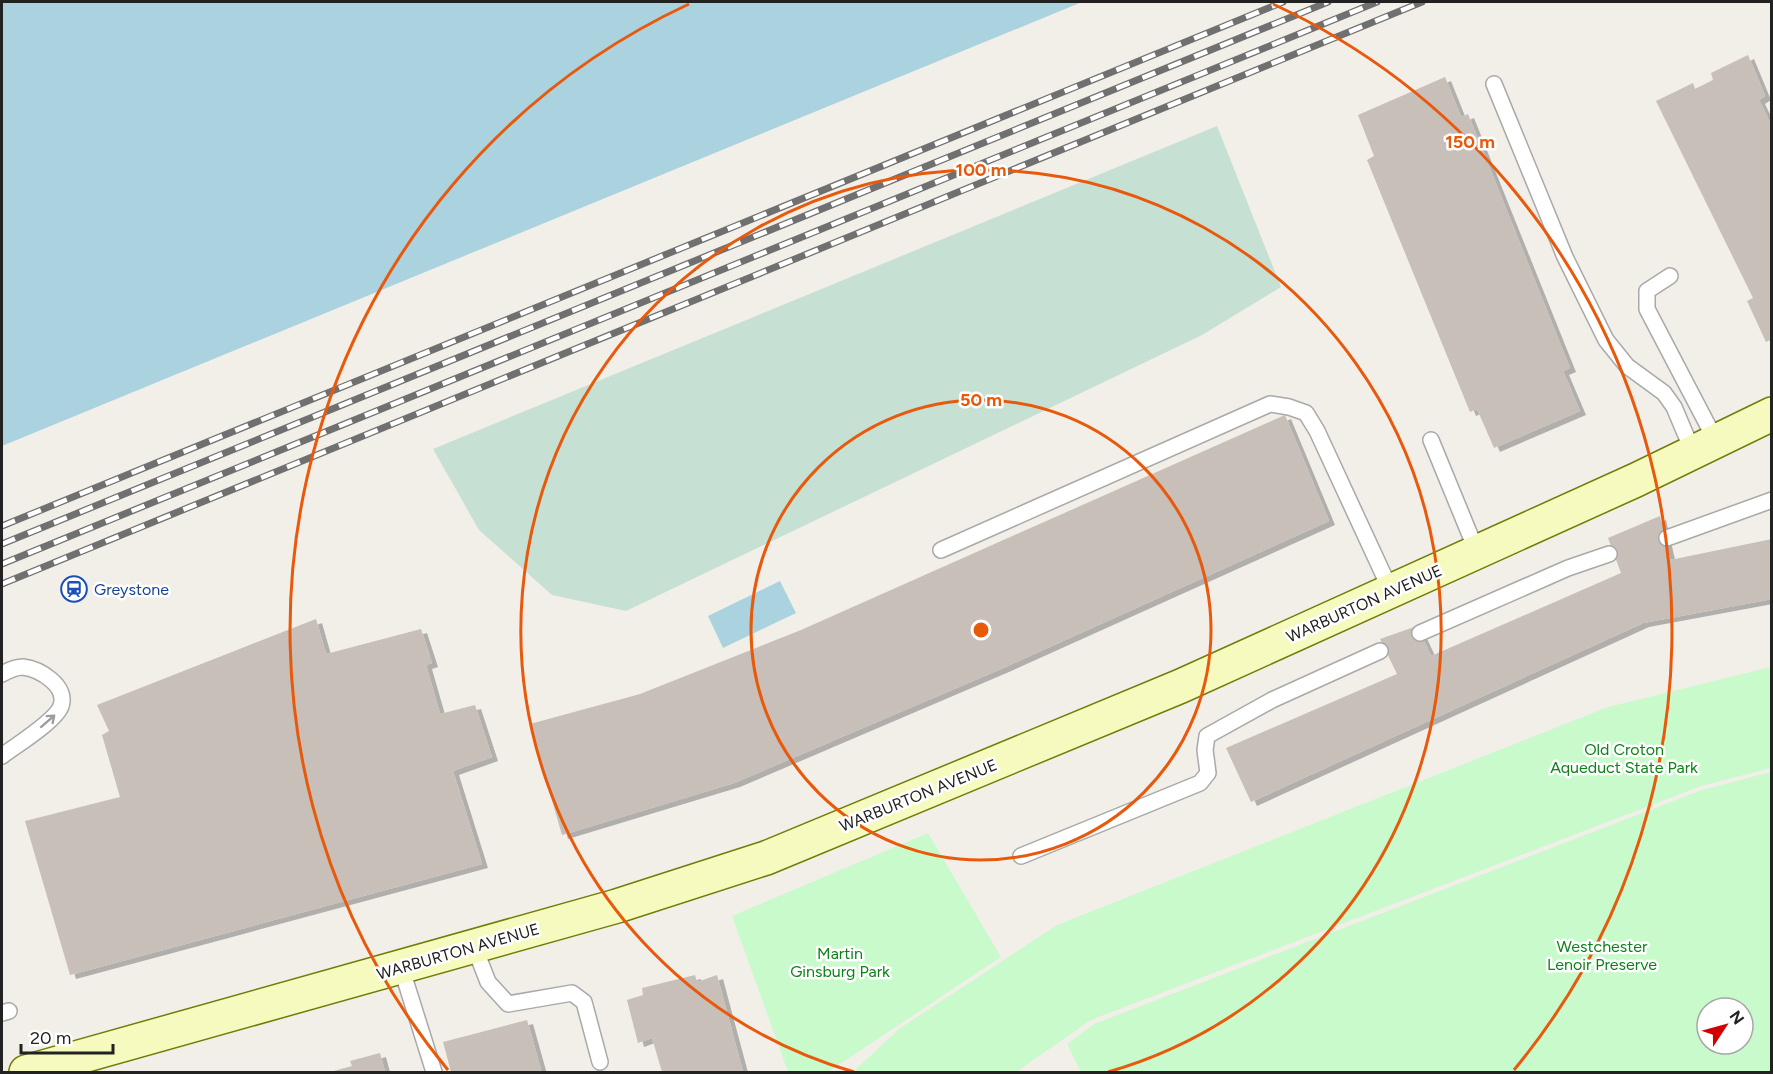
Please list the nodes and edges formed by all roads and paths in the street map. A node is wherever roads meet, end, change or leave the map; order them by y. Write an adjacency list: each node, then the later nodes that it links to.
1 (1494, 84): 5 (lane)
2 (1670, 276): 5 (lane)
3 (1772, 414): 5 (street, WARBURTON AVENUE)
4 (1431, 440): 9 (lane)
5 (1704, 447): 9 (street, WARBURTON AVENUE)
6 (1772, 500): 7 (lane)
7 (1667, 538)
8 (940, 550): 11 (lane)
9 (1477, 552): 11 (street, WARBURTON AVENUE)
10 (1609, 554): 12 (lane)
11 (1391, 591): 17 (street, WARBURTON AVENUE)
12 (1420, 633)
13 (1380, 651): 16 (lane)
14 (2, 674): 15 (lane, one-way to 14)
15 (2, 756)
16 (1021, 856)
17 (474, 946): 18 (street, WARBURTON AVENUE); 19 (lane)
18 (401, 967): 20 (street, WARBURTON AVENUE); 21 (lane)
19 (600, 1062)
20 (26, 1072)
21 (434, 1072)

